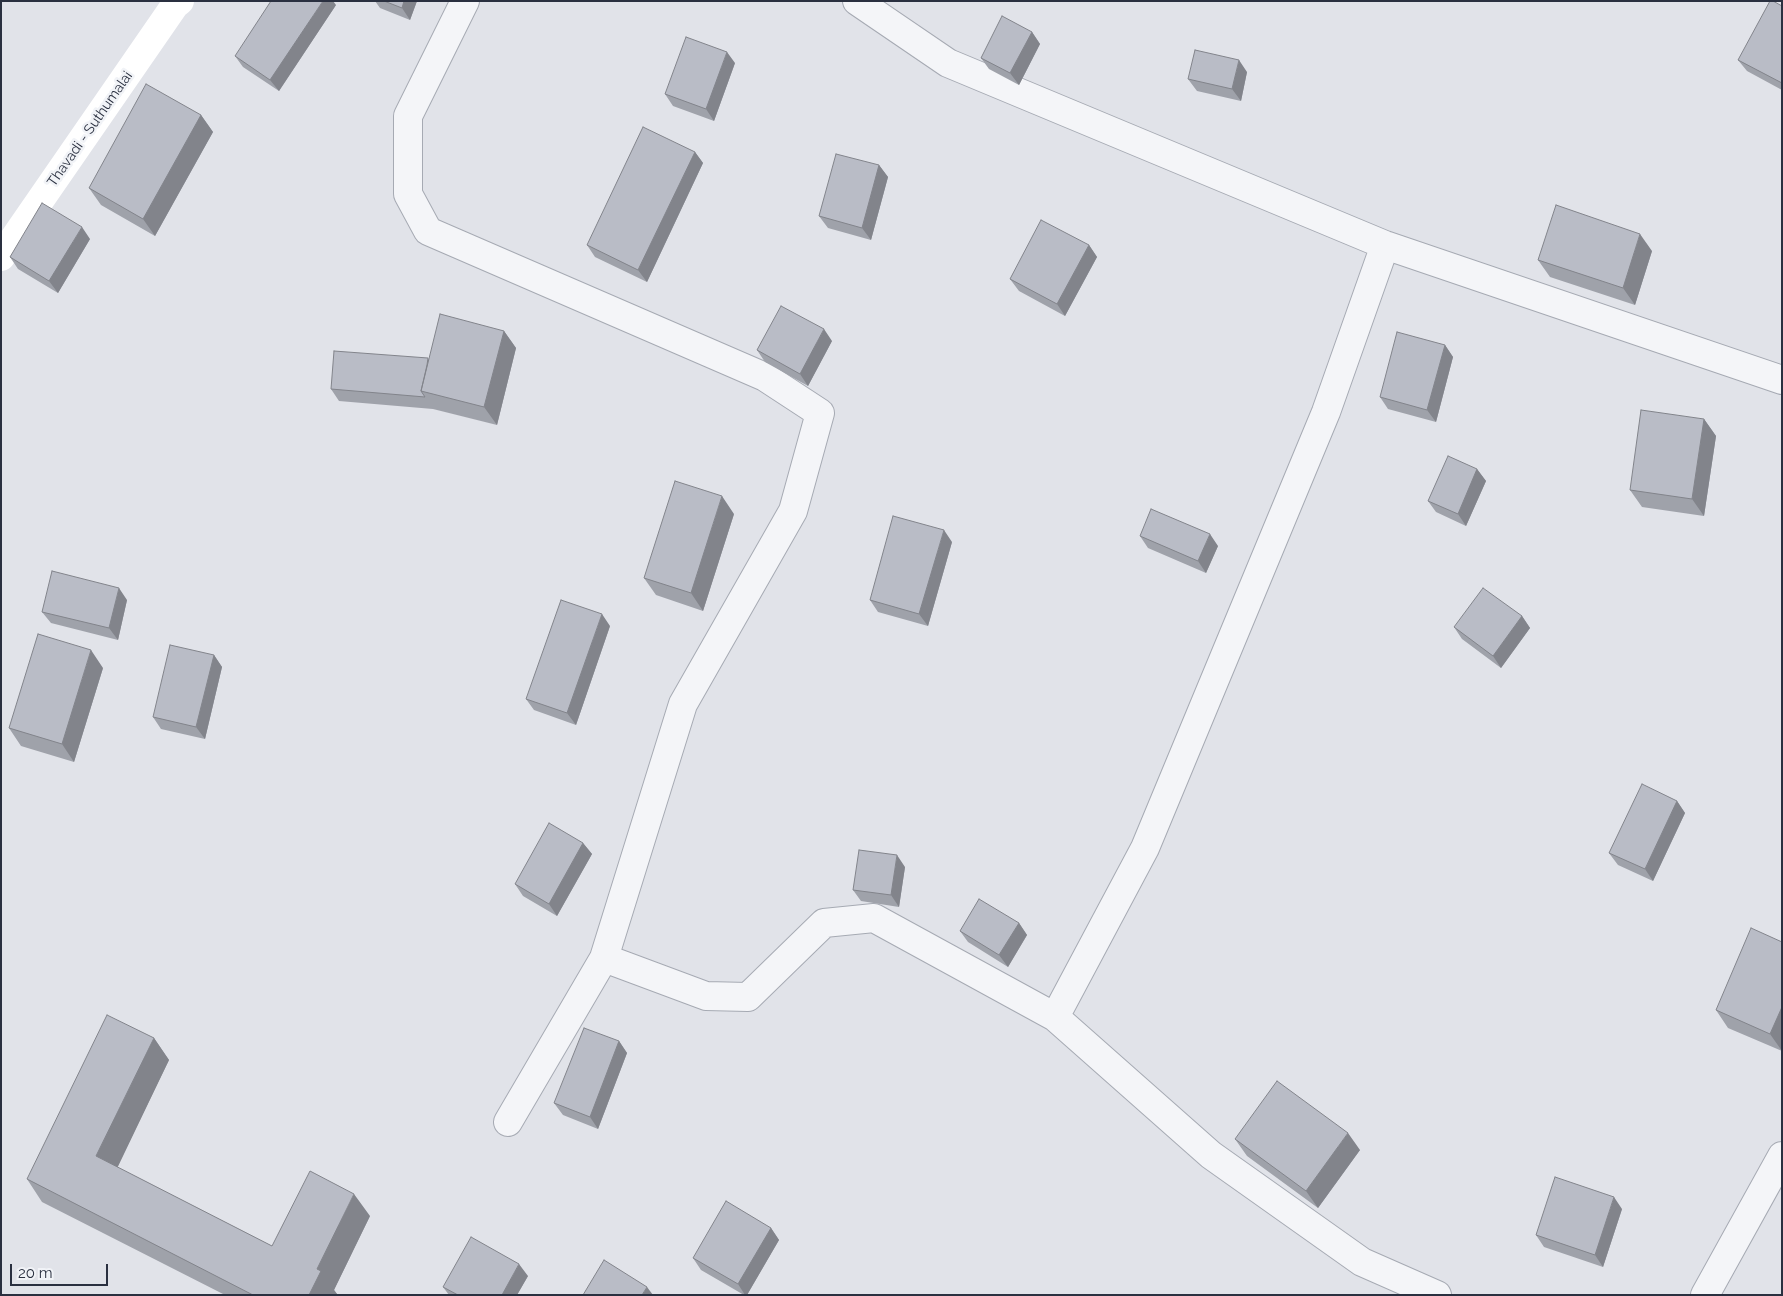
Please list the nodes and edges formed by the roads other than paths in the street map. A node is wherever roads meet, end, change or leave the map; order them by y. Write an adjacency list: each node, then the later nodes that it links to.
1 (465, 1): 7 (street)
2 (857, 1): 4 (street)
3 (175, 3): 5 (main road, Thavadi - Suthumalai)
4 (1384, 245): 6 (street); 8 (street)
5 (1, 257)
6 (1779, 373)
7 (604, 958): 8 (street); 9 (street)
8 (1054, 1017): 11 (street)
9 (508, 1122)
10 (1782, 1156): 12 (street)
11 (1437, 1295)
12 (1704, 1295)

